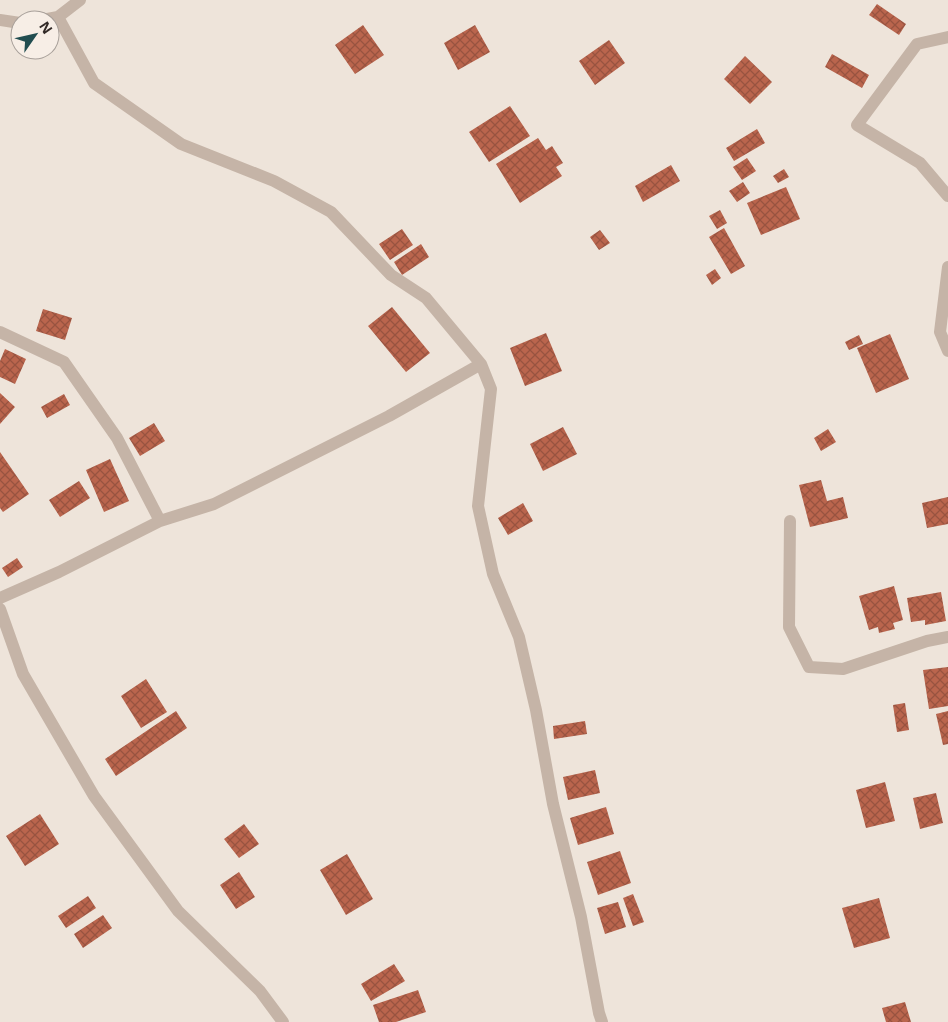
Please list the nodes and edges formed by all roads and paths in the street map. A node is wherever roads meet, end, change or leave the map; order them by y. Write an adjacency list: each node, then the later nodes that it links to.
1 (80, 0): 2 (street)
2 (60, 15)
3 (60, 20): 9 (street)
4 (948, 37): 5 (street)
5 (948, 196)
6 (948, 266): 8 (street)
7 (0, 332): 11 (street)
8 (948, 351)
9 (480, 364): 11 (street); 16 (street)
10 (790, 520): 14 (street)
11 (160, 521): 12 (street)
12 (0, 598)
13 (0, 609): 15 (street)
14 (948, 637)
15 (283, 1022)
16 (602, 1022)

